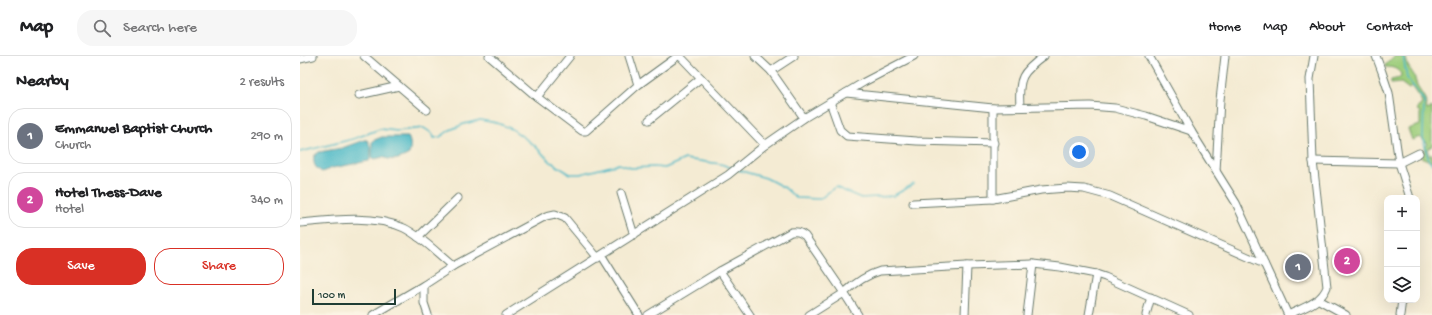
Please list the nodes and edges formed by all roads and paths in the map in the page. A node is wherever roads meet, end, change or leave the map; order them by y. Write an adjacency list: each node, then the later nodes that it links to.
1 (313, 56): 15 (street)
2 (364, 56): 19 (street)
3 (489, 56): 22 (street)
4 (570, 56): 22 (street)
5 (629, 56): 18 (street)
6 (679, 56): 17 (street); 18 (street)
7 (755, 56): 16 (street)
8 (794, 56): 16 (street)
9 (914, 56): 20 (street)
10 (1044, 56): 24 (street)
11 (1150, 56): 29 (street)
12 (1225, 56): 35 (street)
13 (1314, 56): 33 (street)
14 (1376, 56): 34 (street)
15 (300, 59)
16 (771, 71): 27 (street)
17 (701, 78): 28 (street); 31 (street)
18 (638, 85): 22 (street)
19 (399, 86): 21 (street); 26 (street)
20 (846, 93): 23 (street); 25 (street)
21 (359, 95)
22 (537, 97)
23 (830, 102): 27 (street); 30 (street)
24 (1020, 106): 25 (street); 29 (street)
25 (993, 108): 30 (street)
26 (427, 110)
27 (804, 118): 31 (street)
28 (649, 120)
29 (1191, 131): 35 (street)
30 (994, 143): 39 (street)
31 (765, 145): 42 (street)
32 (1419, 153): 34 (street)
33 (1313, 161): 34 (street); 54 (street)
34 (1399, 163): 37 (street)
35 (1216, 171): 46 (street)
36 (621, 193): 42 (street)
37 (1409, 195)
38 (458, 198): 43 (street)
39 (993, 199): 40 (street); 46 (street)
40 (913, 203)
41 (300, 223): 43 (street)
42 (634, 235): 44 (street)
43 (418, 237): 47 (street)
44 (600, 257): 47 (street); 58 (street); 59 (street)
45 (1033, 264): 48 (street); 50 (street); 65 (street)
46 (1264, 264): 69 (street)
47 (453, 266): 51 (street)
48 (967, 266): 52 (street); 64 (street)
49 (720, 271): 52 (street); 60 (street); 61 (street)
50 (1096, 274): 53 (street); 66 (street)
51 (424, 285): 56 (street); 57 (street)
52 (844, 293): 62 (street); 63 (street)
53 (1151, 297): 67 (street); 68 (street)
54 (1319, 300): 69 (street); 70 (street)
55 (1402, 303): 71 (street)
56 (374, 315)
57 (428, 315)
58 (506, 315)
59 (639, 315)
60 (648, 315)
61 (750, 315)
62 (808, 315)
63 (858, 315)
64 (965, 315)
65 (1027, 315)
66 (1089, 315)
67 (1146, 315)
68 (1189, 315)
69 (1288, 315)
70 (1346, 315)
71 (1400, 315)

